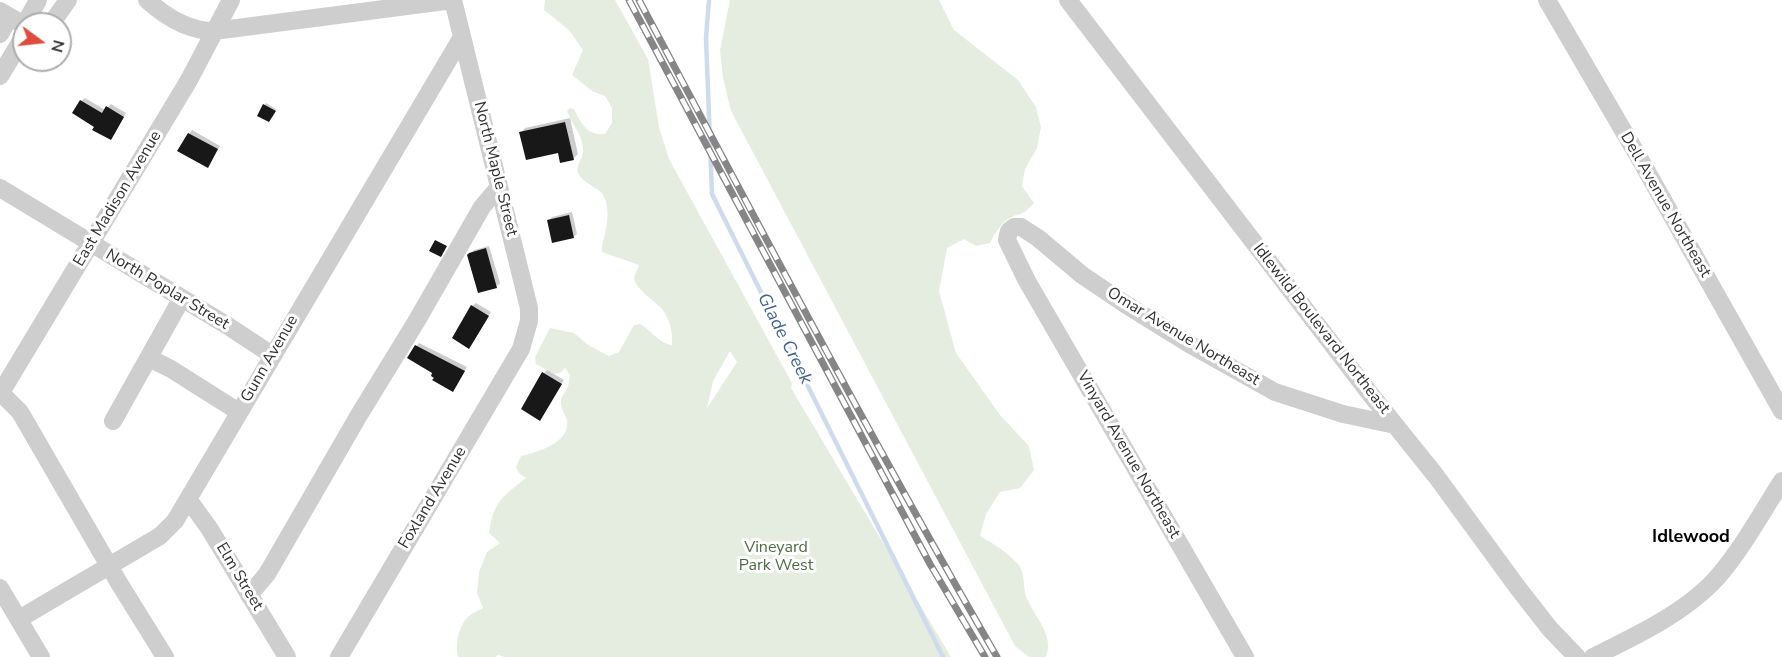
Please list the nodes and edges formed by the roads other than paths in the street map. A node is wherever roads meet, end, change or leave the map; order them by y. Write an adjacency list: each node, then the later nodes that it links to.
1 (39, 0): 7 (street)
2 (147, 0): 8 (street, North Maple Street)
3 (231, 0): 8 (street, East Madison Avenue)
4 (453, 0): 8 (street, North Maple Street); 10 (street, North Maple Street)
5 (1068, 0): 24 (street, Idlewild Boulevard Northeast)
6 (1547, 0): 21 (street, Dell Avenue Northeast)
7 (26, 12)
8 (214, 31): 14 (street, East Madison Avenue)
9 (12, 36): 11 (street)
10 (462, 38): 12 (street, North Maple Street); 18 (street, Gunn Avenue)
11 (0, 76)
12 (499, 187): 17 (street, North Maple Street); 29 (street)
13 (0, 188): 14 (street, North Poplar Street)
14 (92, 244): 16 (street, North Poplar Street); 20 (street, East Madison Avenue)
15 (1013, 252): 24 (street, Omar Avenue Northeast); 35 (street, Vinyard Avenue Northeast)
16 (182, 298): 18 (street, North Poplar Street); 19 (street)
17 (525, 339): 34 (street, Foxland Avenue)
18 (272, 355): 22 (street, Gunn Avenue)
19 (149, 358): 22 (street); 23 (street)
20 (0, 393): 27 (street)
21 (1782, 411)
22 (239, 412): 26 (street, Gunn Avenue)
23 (113, 421)
24 (1395, 424): 36 (street, Idlewild Boulevard Northeast)
25 (1782, 481): 37 (street)
26 (188, 499): 27 (street, Gunn Avenue); 29 (street, Elm Street)
27 (109, 566): 30 (street, Gunn Avenue); 32 (street)
28 (0, 588): 30 (street)
29 (249, 595): 33 (street, Elm Street)
30 (19, 620): 31 (street)
31 (41, 657)
32 (165, 657)
33 (287, 657)
34 (339, 657)
35 (1245, 657)
36 (1577, 657)
37 (1593, 657)

